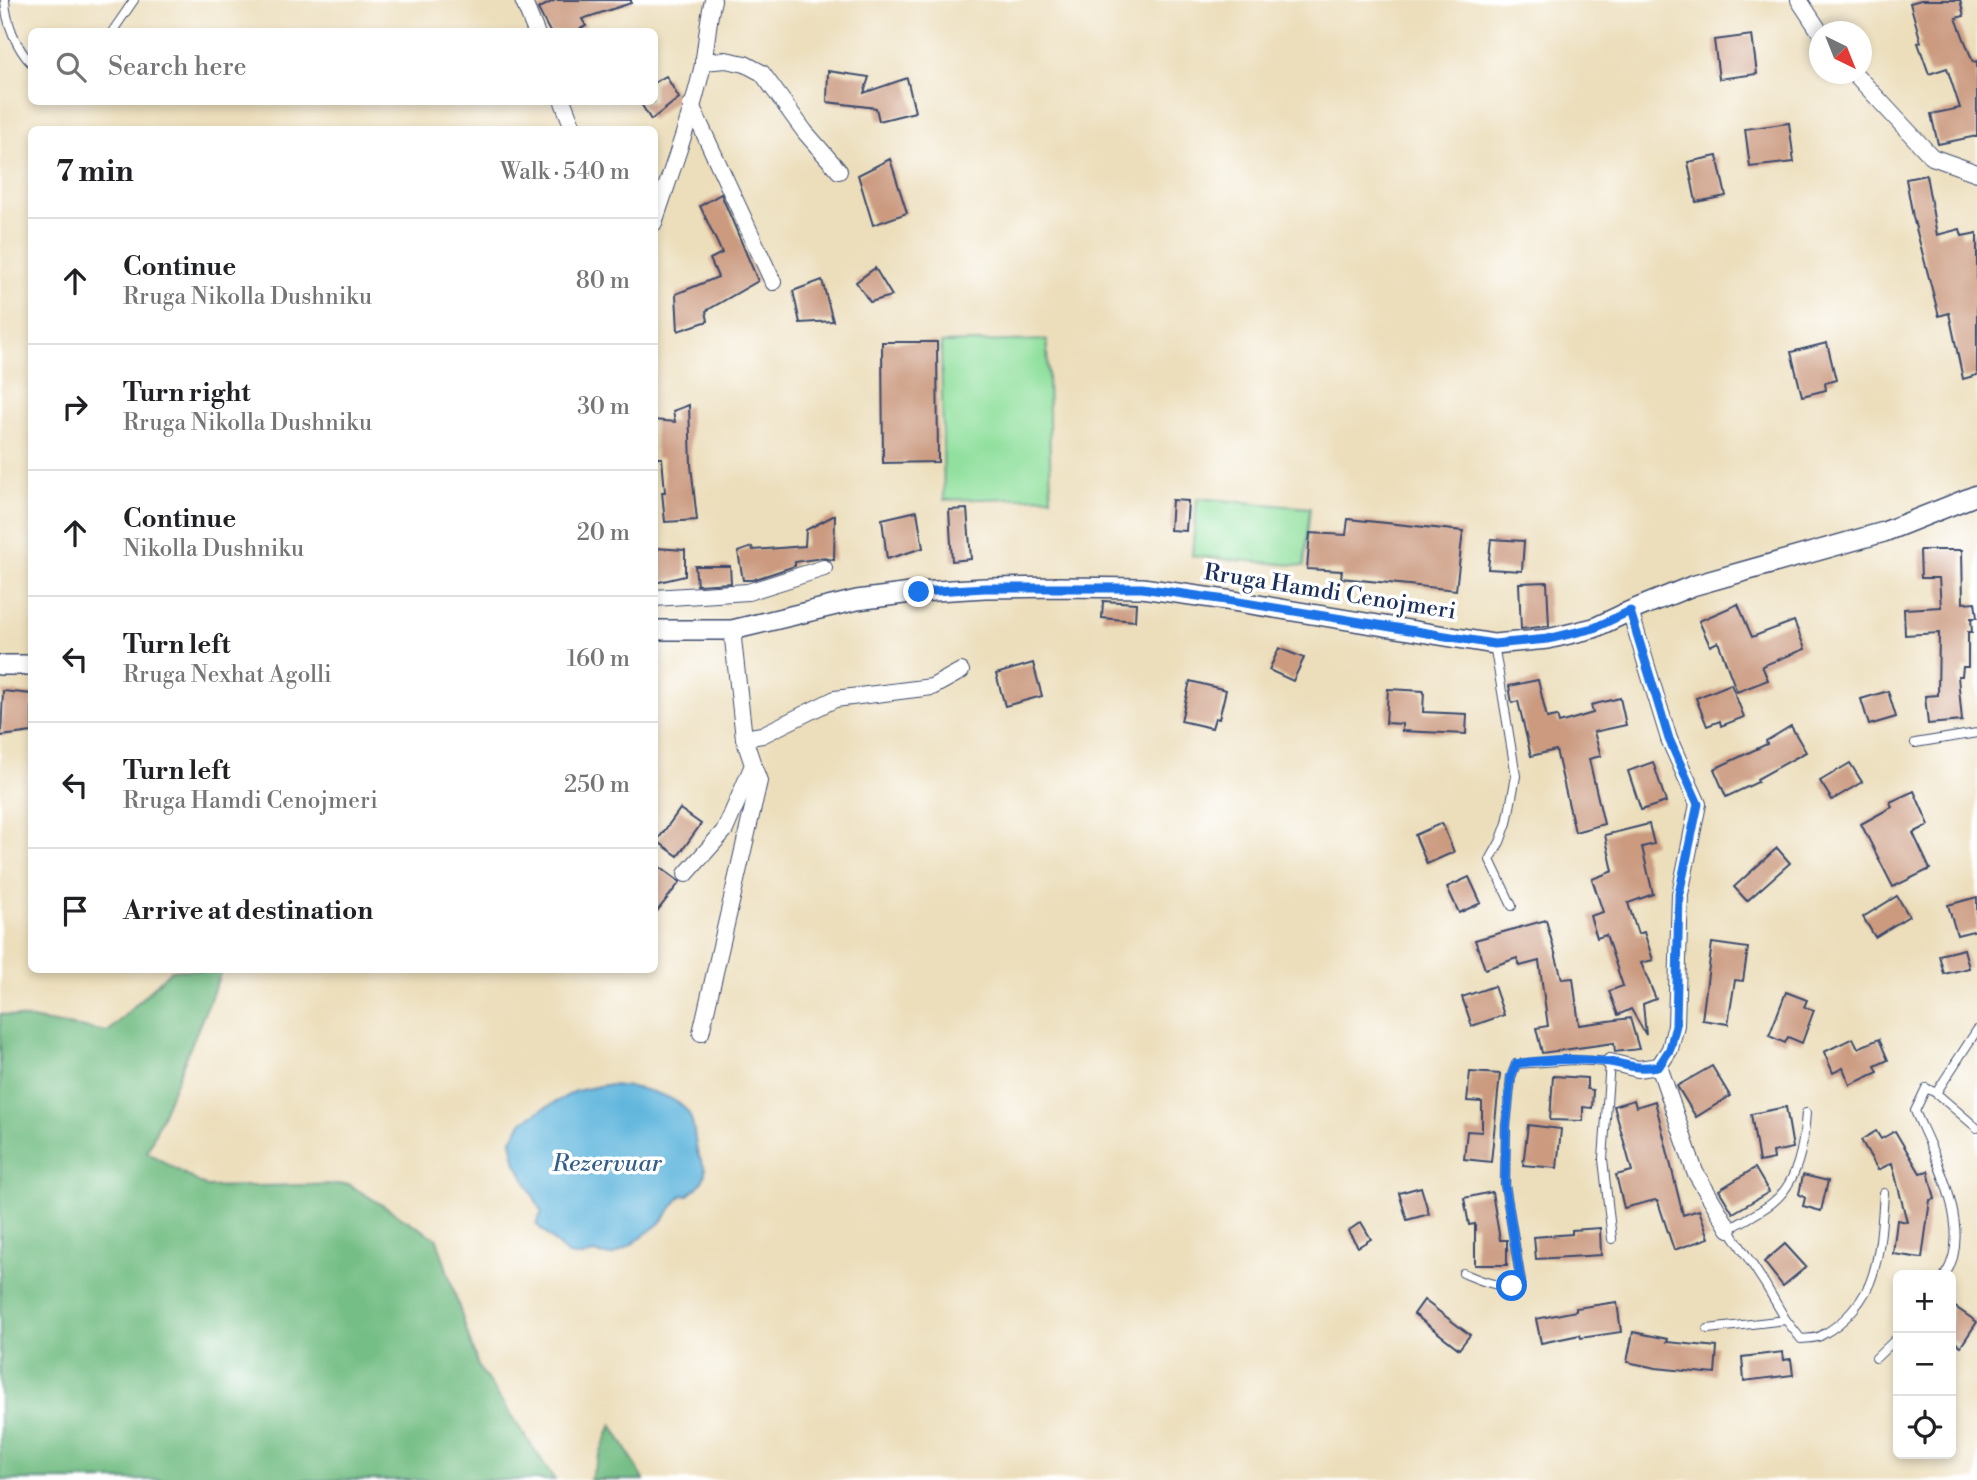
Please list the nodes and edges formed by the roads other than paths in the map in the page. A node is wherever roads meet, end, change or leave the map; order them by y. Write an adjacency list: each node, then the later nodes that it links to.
1 (5, 0): 9 (lane)
2 (134, 0): 7 (lane)
3 (523, 0): 8 (street)
4 (713, 0): 10 (street)
5 (1799, 0): 6 (street)
6 (1812, 21)
7 (115, 28)
8 (534, 28)
9 (28, 60)
10 (703, 62): 13 (street); 15 (street)
11 (1865, 84): 16 (street)
12 (564, 105): 14 (street)
13 (691, 105): 17 (street); 18 (street)
14 (572, 126)
15 (839, 171)
16 (1977, 173)
17 (658, 210)
18 (773, 282)
19 (1977, 495): 22 (street, Rruga Hamdi Cenojmeri)
20 (824, 568): 21 (street)
21 (658, 598)
22 (1630, 611): 25 (street, Rruga Hamdi Cenojmeri); 38 (street)
23 (658, 630): 24 (street, Rruga Hamdi Cenojmeri)
24 (732, 630): 25 (street, Rruga Hamdi Cenojmeri); 30 (street)
25 (1494, 644): 34 (lane)
26 (0, 665): 27 (street)
27 (28, 665)
28 (961, 671): 30 (street)
29 (1977, 733): 31 (lane)
30 (744, 738): 32 (street)
31 (1915, 743)
32 (753, 765): 33 (street); 36 (street)
33 (686, 874)
34 (1512, 906)
35 (1977, 1030): 39 (lane)
36 (701, 1033)
37 (1609, 1062): 38 (street); 44 (lane); 46 (lane)
38 (1659, 1066): 43 (street)
39 (1936, 1093): 41 (lane); 45 (lane)
40 (1807, 1113): 43 (lane)
41 (1977, 1128)
42 (1884, 1193): 47 (lane)
43 (1729, 1229): 47 (lane)
44 (1612, 1239)
45 (1948, 1270)
46 (1463, 1273)
47 (1786, 1320): 48 (lane)
48 (1708, 1329)
49 (1893, 1342): 50 (lane)
50 (1876, 1358)

